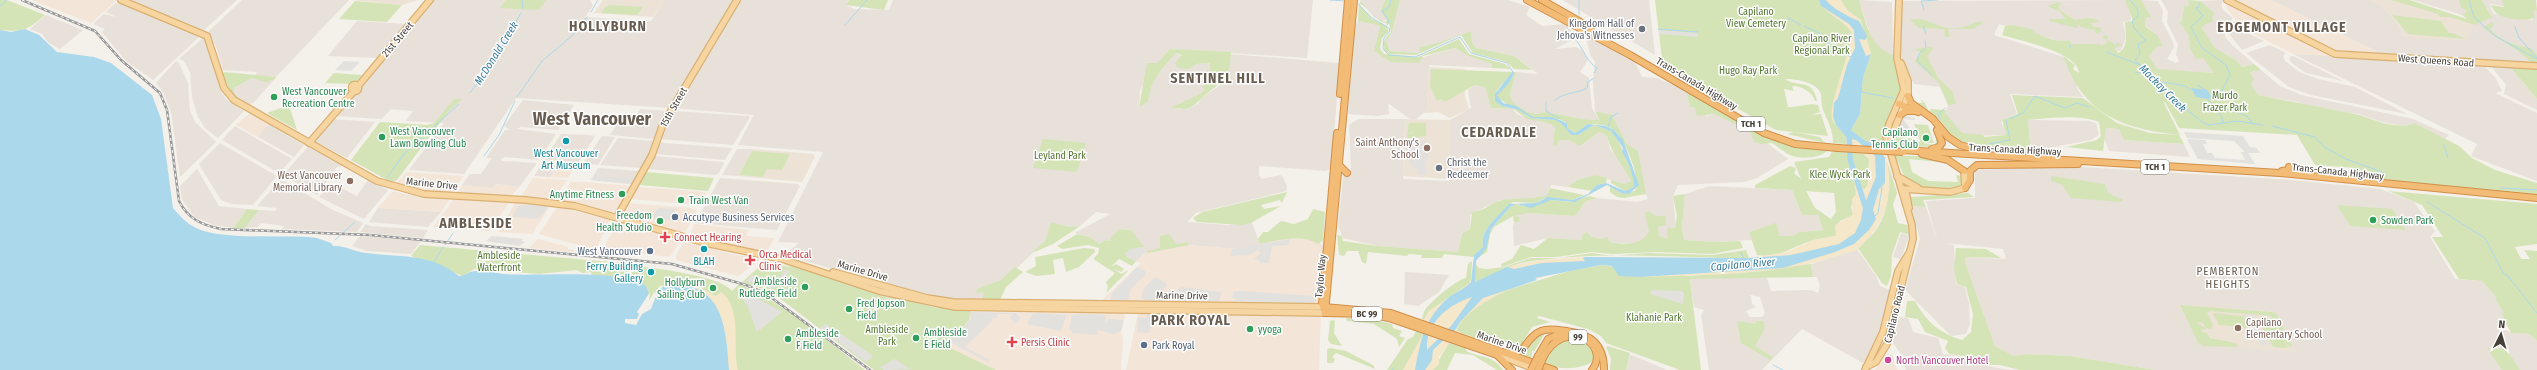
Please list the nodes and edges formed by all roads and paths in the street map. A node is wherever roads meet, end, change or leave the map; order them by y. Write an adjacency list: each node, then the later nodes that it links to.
1 (121, 0): 19 (main road, Marine Drive)
2 (430, 0): 19 (main road, 21st Street)
3 (737, 0): 35 (main road, 15th Street)
4 (1353, 0): 24 (highway, Taylor Way); 41 (highway, Taylor Way)
5 (1522, 0): 11 (highway)
6 (1527, 0): 11 (highway, Trans-Canada Highway / TCH 1)
7 (1533, 0): 12 (highway, Trans-Canada Highway / TCH 1)
8 (1542, 0): 12 (highway)
9 (2227, 0): 14 (main road, West Queens Road)
10 (1898, 1): 13 (main road, Capilano Road)
11 (1572, 22): 21 (highway, Trans-Canada Highway / TCH 1)
12 (1621, 47): 21 (highway, Trans-Canada Highway / TCH 1)
13 (1897, 53): 15 (main road, Capilano Road); 16 (main road, Capilano Road)
14 (2537, 66)
15 (1908, 96): 16 (main road, Capilano Road); 17 (highway)
16 (1902, 105): 17 (highway); 18 (main road, Capilano Road); 20 (main road, Capilano Road)
17 (1919, 111): 18 (highway); 22 (highway); 23 (highway)
18 (1900, 115): 20 (main road, Capilano Road)
19 (309, 143): 35 (main road, Marine Drive)
20 (1889, 143): 28 (main road, Capilano Road)
21 (1820, 146): 22 (highway, Trans-Canada Highway / TCH 1, bridge)
22 (1902, 151): 23 (highway, Trans-Canada Highway / TCH 1); 25 (highway, Trans-Canada Highway / TCH 1); 26 (highway)
23 (2040, 158): 32 (highway, Trans-Canada Highway / TCH 1)
24 (1338, 164): 27 (highway); 38 (highway, Taylor Way)
25 (2118, 165): 29 (highway); 32 (highway, Trans-Canada Highway / TCH 1)
26 (1964, 171): 29 (main road)
27 (1347, 173)
28 (1897, 176): 30 (main road, Capilano Road); 31 (main road)
29 (1966, 185): 31 (main road)
30 (1902, 189): 31 (main road); 33 (main road, Capilano Road); 34 (main road, Capilano Road)
31 (1924, 190): 33 (main road)
32 (2537, 199)
33 (1908, 201): 34 (main road, Capilano Road)
34 (1908, 211): 36 (main road, Capilano Road)
35 (616, 217): 37 (main road, Marine Drive)
36 (1909, 252): 44 (main road, Capilano Road); 47 (main road, Capilano Road)
37 (808, 267): 39 (main road, Marine Drive); 40 (main road, Marine Drive)
38 (1328, 295): 41 (highway, Taylor Way); 42 (highway)
39 (961, 302): 40 (main road); 41 (main road, Marine Drive)
40 (955, 307): 41 (main road, Marine Drive)
41 (1325, 309): 42 (highway, Marine Drive); 43 (highway, Marine Drive / BC 99)
42 (1366, 309): 43 (highway, Marine Drive / BC 99)
43 (1410, 322): 46 (highway, Marine Drive / BC 99)
44 (1887, 322): 47 (main road); 52 (main road, Capilano Road)
45 (1568, 331): 49 (highway); 50 (highway); 58 (highway)
46 (1468, 343): 48 (highway, Marine Drive / BC 99); 49 (highway, Marine Drive / BC 99)
47 (1887, 344): 52 (main road, Capilano Road)
48 (1488, 352): 49 (highway, Marine Drive); 53 (highway)
49 (1498, 353): 51 (highway, Marine Drive / BC 99); 54 (highway)
50 (1540, 357): 51 (highway, 99, bridge); 55 (highway, bridge); 57 (highway, 99)
51 (1543, 369): 56 (highway, Marine Drive)
52 (1866, 369)
53 (1507, 370)
54 (1512, 370)
55 (1532, 370)
56 (1554, 370)
57 (1592, 370)
58 (1604, 370)

